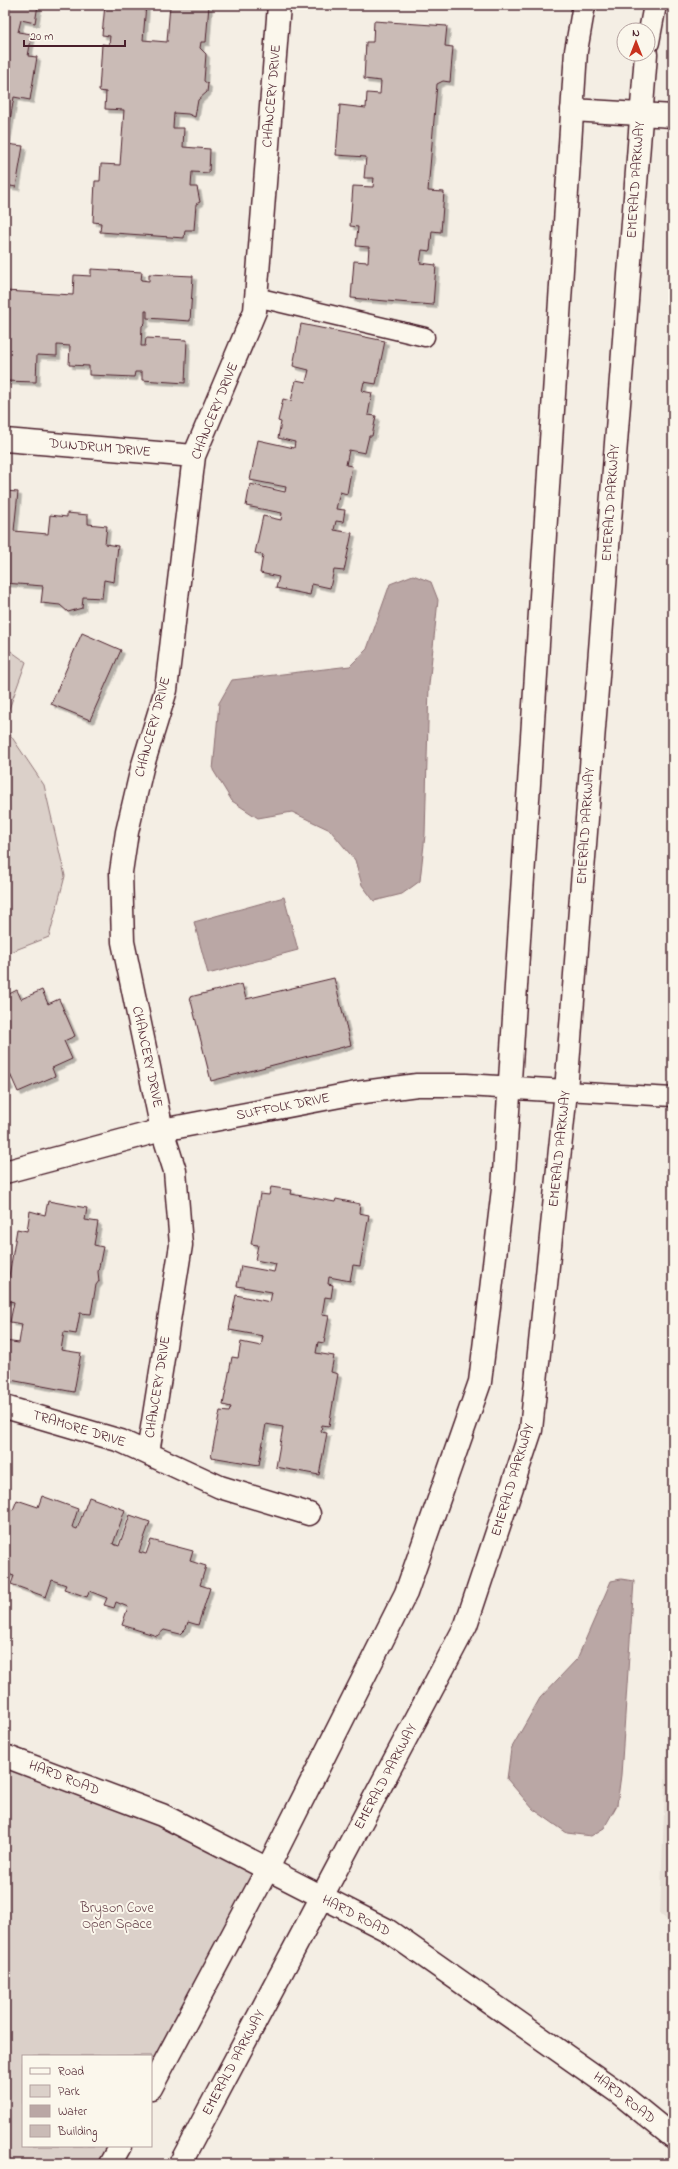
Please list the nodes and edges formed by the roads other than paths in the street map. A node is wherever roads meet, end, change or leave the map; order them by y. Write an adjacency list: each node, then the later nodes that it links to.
1 (279, 5): 9 (main road, CHANCERY DRIVE)
2 (584, 5): 6 (main road)
3 (655, 5): 4 (main road)
4 (652, 22)
5 (645, 62): 7 (main road, EMERALD PARKWAY)
6 (572, 110): 7 (main road); 13 (main road)
7 (641, 115): 8 (main road); 14 (main road, EMERALD PARKWAY)
8 (673, 116)
9 (256, 297): 10 (lane); 12 (main road, CHANCERY DRIVE)
10 (425, 337)
11 (5, 440): 12 (main road, DUNDRUM DRIVE)
12 (194, 456): 16 (main road, CHANCERY DRIVE)
13 (509, 1086): 14 (main road, SUFFOLK DRIVE); 16 (main road, SUFFOLK DRIVE); 22 (main road)
14 (566, 1091): 15 (lane); 23 (main road, EMERALD PARKWAY)
15 (673, 1097)
16 (162, 1130): 17 (main road, SUFFOLK DRIVE); 19 (main road, CHANCERY DRIVE)
17 (5, 1172)
18 (5, 1407): 19 (main road, TRAMORE DRIVE)
19 (148, 1453): 20 (main road, TRAMORE DRIVE)
20 (309, 1514)
21 (5, 1756): 22 (main road, HARD ROAD)
22 (267, 1870): 23 (main road, HARD ROAD); 24 (main road)
23 (322, 1898): 25 (main road, HARD ROAD); 28 (main road, EMERALD PARKWAY)
24 (152, 2086)
25 (673, 2137)
26 (119, 2147): 27 (main road)
27 (110, 2164)
28 (180, 2164)

